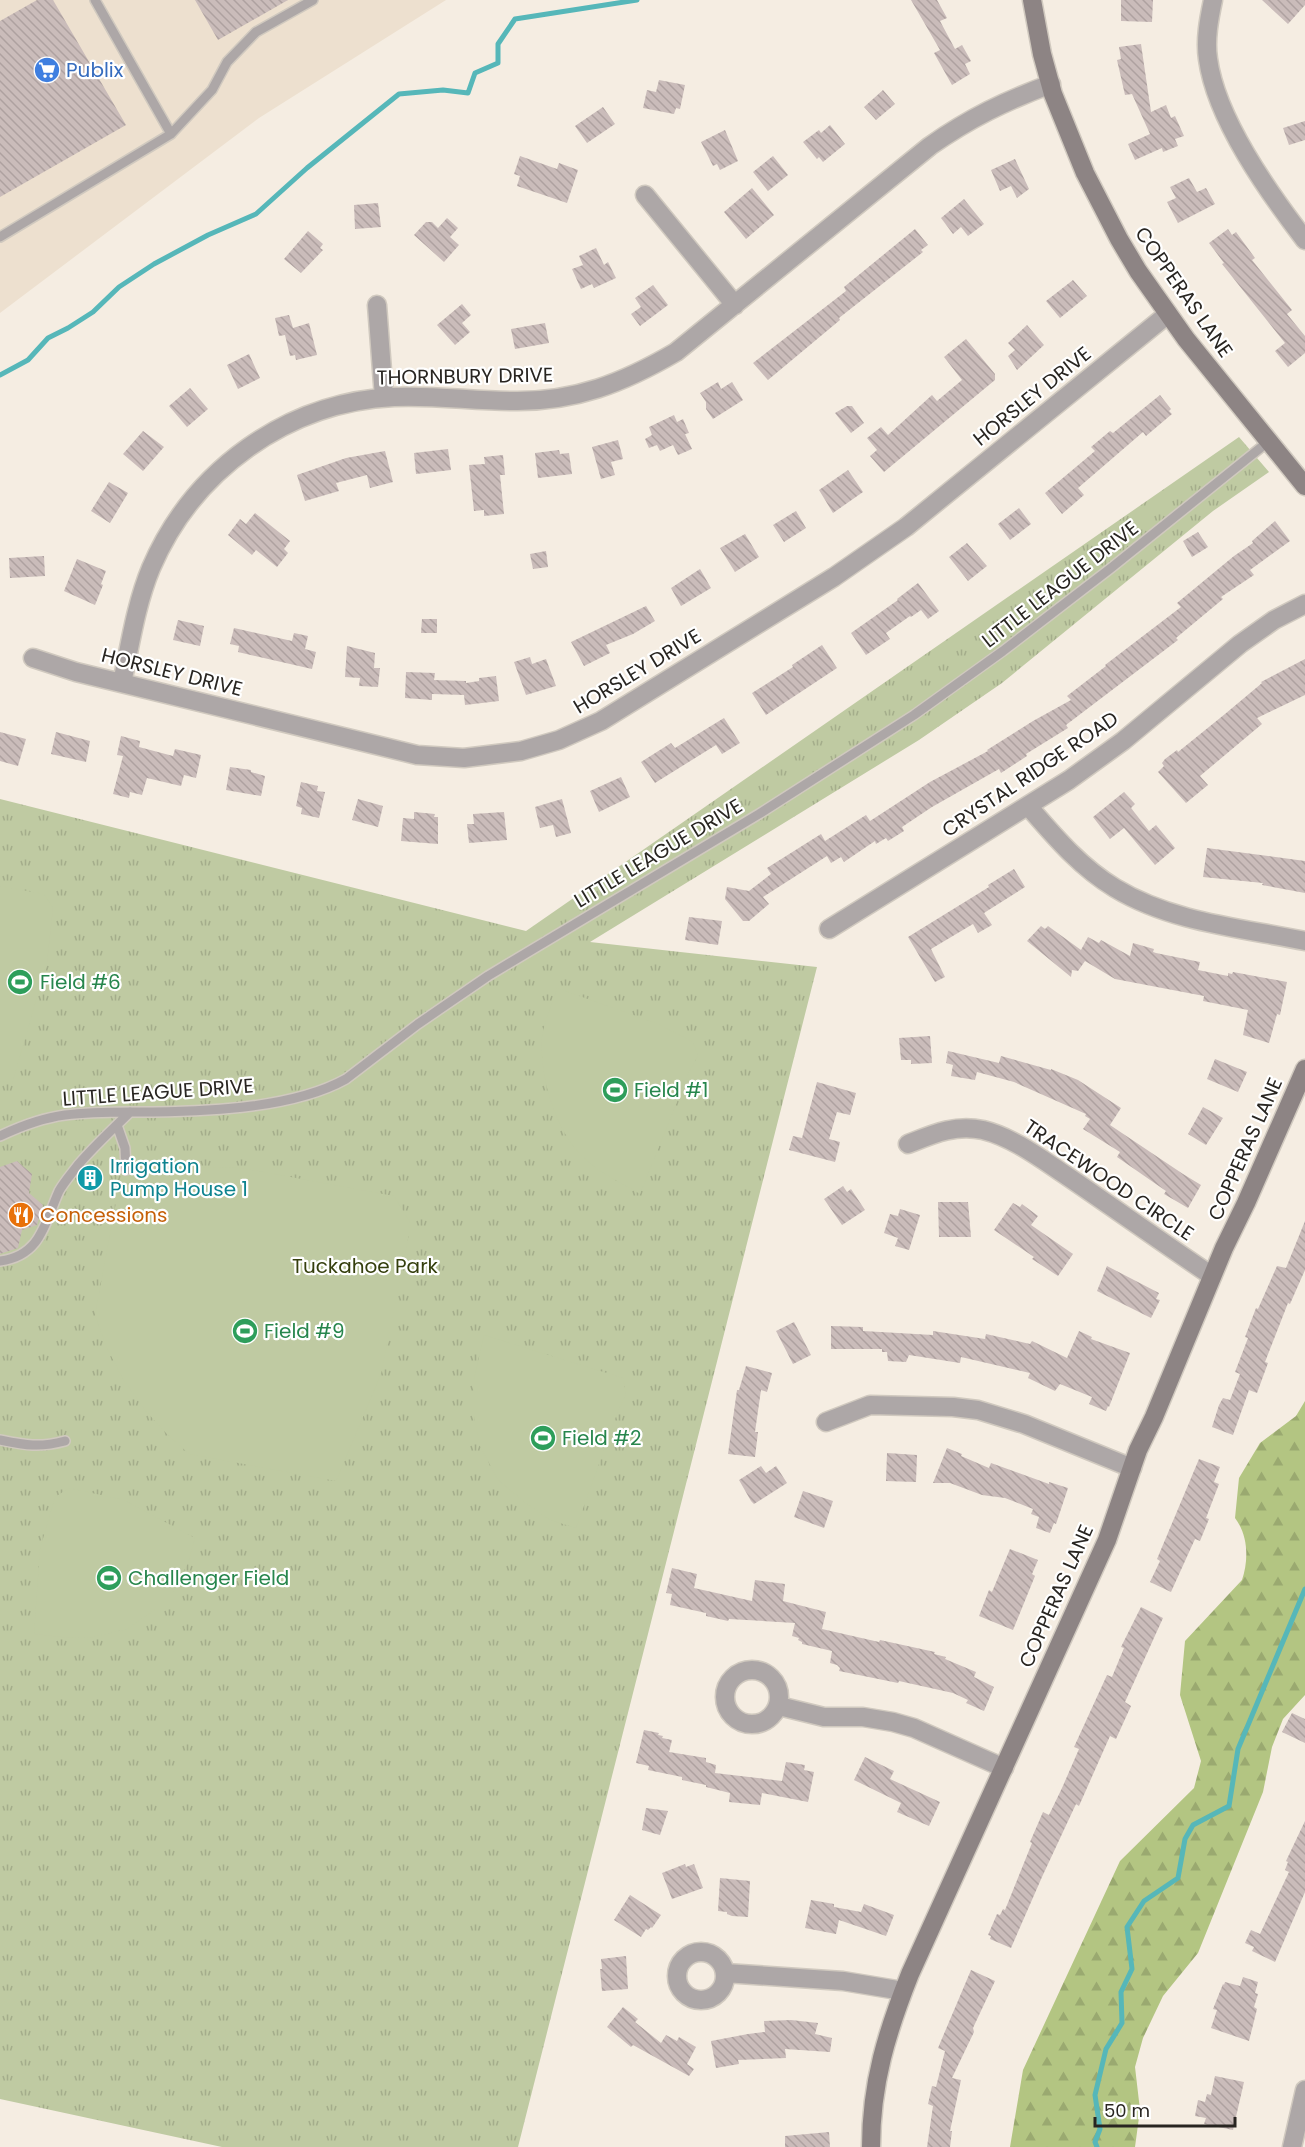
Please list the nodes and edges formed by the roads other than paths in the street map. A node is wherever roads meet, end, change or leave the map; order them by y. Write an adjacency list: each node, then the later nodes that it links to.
1 (95, 0): 6 (lane)
2 (313, 0): 6 (lane)
3 (1032, 0): 5 (street, COPPERAS LANE)
4 (1213, 0): 9 (street)
5 (1051, 84): 11 (street, THORNBURY DRIVE); 12 (street, COPPERAS LANE)
6 (171, 134): 8 (lane)
7 (645, 195): 11 (street)
8 (0, 237)
9 (1305, 240)
10 (377, 305): 13 (street)
11 (735, 305): 13 (street, THORNBURY DRIVE)
12 (1168, 314): 14 (street, COPPERAS LANE); 18 (street, HORSLEY DRIVE)
13 (384, 398): 18 (street, THORNBURY DRIVE)
14 (1269, 441): 15 (street, COPPERAS LANE); 23 (lane, LITTLE LEAGUE DRIVE)
15 (1305, 486)
16 (1305, 604): 19 (street, CRYSTAL RIDGE ROAD)
17 (33, 658): 18 (street, HORSLEY DRIVE)
18 (122, 683)
19 (1028, 806): 20 (street, CRYSTAL RIDGE ROAD); 21 (street)
20 (829, 929)
21 (1305, 941)
22 (1305, 1069): 29 (street, COPPERAS LANE)
23 (130, 1112): 24 (lane); 25 (lane, LITTLE LEAGUE DRIVE)
24 (117, 1125): 27 (lane); 28 (lane)
25 (0, 1136)
26 (908, 1144): 29 (street, TRACEWOOD CIRCLE)
27 (126, 1170)
28 (0, 1261)
29 (1212, 1276): 33 (street, COPPERAS LANE)
30 (826, 1422): 33 (street)
31 (0, 1440): 32 (lane)
32 (64, 1441)
33 (1132, 1468): 35 (street, COPPERAS LANE)
34 (779, 1706): 35 (street)
35 (1004, 1768): 37 (street, COPPERAS LANE)
36 (725, 1973): 37 (street)
37 (903, 1991): 39 (street, COPPERAS LANE)
38 (1305, 2090): 40 (street)
39 (871, 2147)
40 (1292, 2147)

